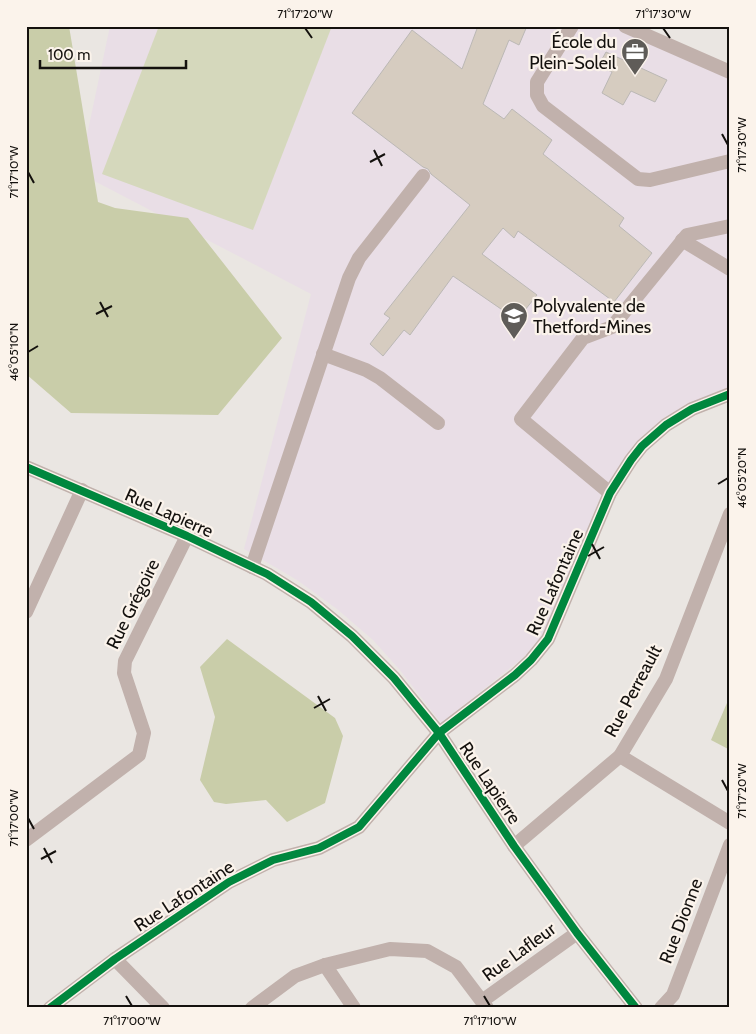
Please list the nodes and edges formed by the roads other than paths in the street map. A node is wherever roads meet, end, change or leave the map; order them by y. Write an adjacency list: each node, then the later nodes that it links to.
1 (572, 26): 4 (street)
2 (625, 26): 3 (street)
3 (730, 72)
4 (730, 161)
5 (423, 176): 9 (street)
6 (730, 226): 7 (street)
7 (682, 240): 8 (street); 14 (street)
8 (730, 269)
9 (323, 354): 11 (street); 17 (street)
10 (730, 394): 14 (street, Rue Lafontaine)
11 (438, 423)
12 (26, 467): 13 (street, Rue Lapierre)
13 (82, 490): 16 (street, Rue Lapierre); 18 (street)
14 (610, 493): 19 (street, Rue Lafontaine)
15 (730, 514): 20 (street, Rue Perreault)
16 (187, 536): 17 (street, Rue Lapierre); 22 (street, Rue Grégoire)
17 (252, 567): 19 (street, Rue Lapierre)
18 (26, 612)
19 (439, 733): 24 (street, Rue Lapierre); 26 (street, Rue Lafontaine)
20 (620, 756): 21 (street); 24 (street, Rue Perreault)
21 (730, 823)
22 (26, 840)
23 (730, 845): 34 (street, Rue Dionne)
24 (514, 846): 25 (street, Rue Lapierre)
25 (577, 933): 28 (street, Rue Lafleur); 33 (street, Rue Lapierre)
26 (115, 959): 29 (street, Rue Lafontaine); 30 (street)
27 (325, 965): 28 (street); 31 (street); 32 (street)
28 (485, 1004)
29 (50, 1008)
30 (163, 1008)
31 (252, 1008)
32 (354, 1008)
33 (636, 1008)
34 (661, 1008)

